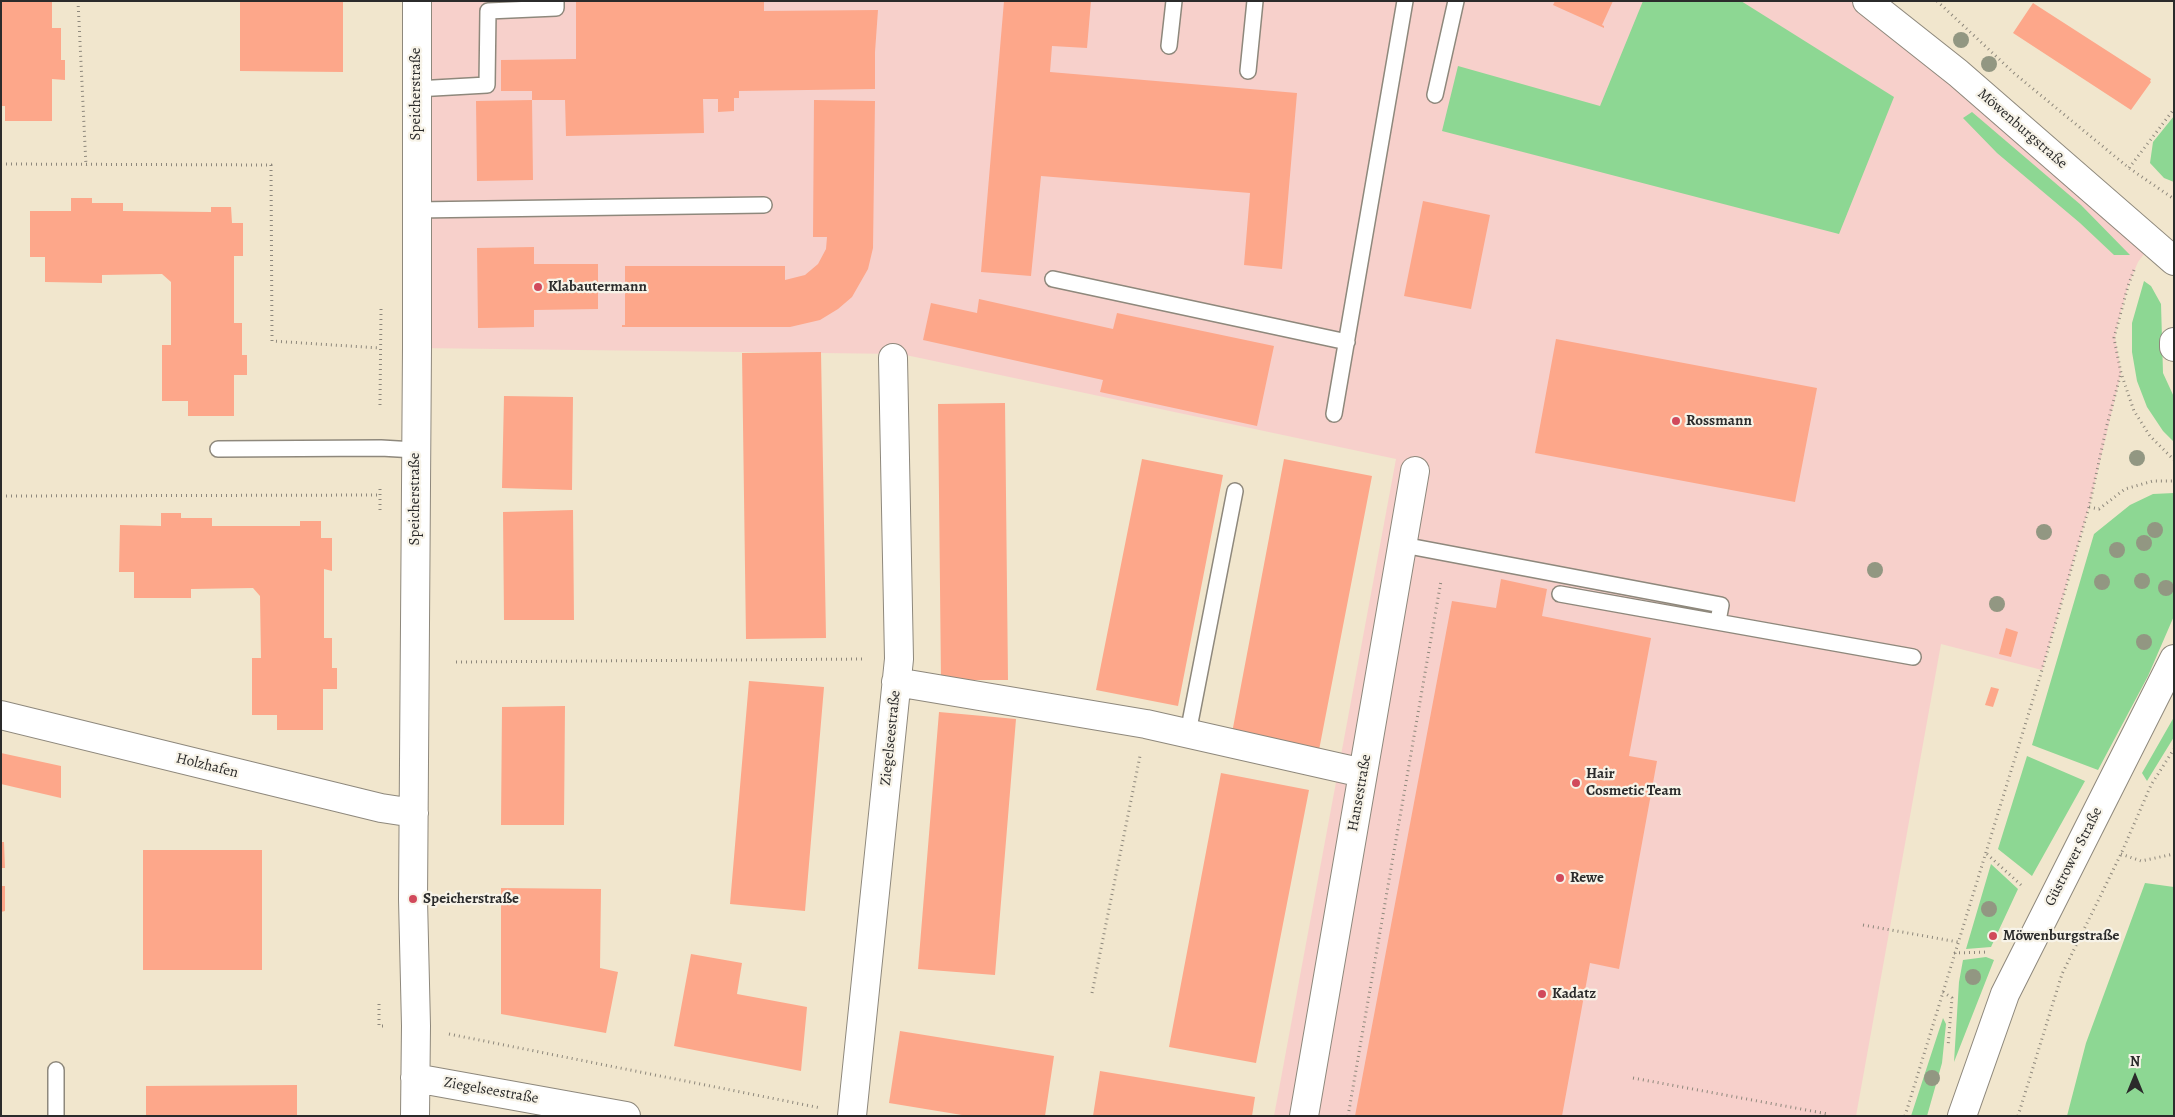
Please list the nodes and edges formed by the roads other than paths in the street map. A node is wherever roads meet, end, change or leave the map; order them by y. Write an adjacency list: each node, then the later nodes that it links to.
1 (417, 1): 10 (street, Speicherstraße)
2 (556, 1): 10 (lane)
3 (1174, 1): 8 (lane)
4 (1255, 1): 9 (lane)
5 (1405, 1): 16 (lane)
6 (1456, 1): 11 (lane)
7 (1867, 1): 14 (street, Möwenburgstraße)
8 (1169, 46)
9 (1248, 71)
10 (416, 88): 13 (street, Speicherstraße)
11 (1435, 95)
12 (764, 205): 13 (lane)
13 (416, 210): 22 (street, Speicherstraße)
14 (2174, 261)
15 (1053, 279): 16 (lane)
16 (1347, 342): 20 (lane)
17 (2174, 342): 18 (street)
18 (2174, 347)
19 (893, 358): 30 (street, Ziegelseestraße)
20 (1334, 414)
21 (218, 449): 22 (lane)
22 (415, 450): 34 (street, Speicherstraße)
23 (1415, 471): 25 (street, Hansestraße)
24 (1235, 491): 32 (lane)
25 (1403, 545): 27 (lane); 33 (street, Hansestraße)
26 (1560, 594): 27 (lane)
27 (1718, 621): 28 (lane)
28 (1913, 656)
29 (2174, 659): 42 (street, Güstrower Straße)
30 (898, 671): 32 (street); 37 (street, Ziegelseestraße)
31 (1, 715): 34 (street, Holzhafen)
32 (1188, 733): 33 (street)
33 (1363, 773): 41 (street, Hansestraße)
34 (414, 814): 36 (street, Speicherstraße)
35 (56, 1070): 38 (lane)
36 (415, 1078): 39 (street, Speicherstraße); 40 (street, Ziegelseestraße)
37 (852, 1115)
38 (56, 1116)
39 (415, 1116)
40 (626, 1116)
41 (1304, 1116)
42 (1962, 1116)

